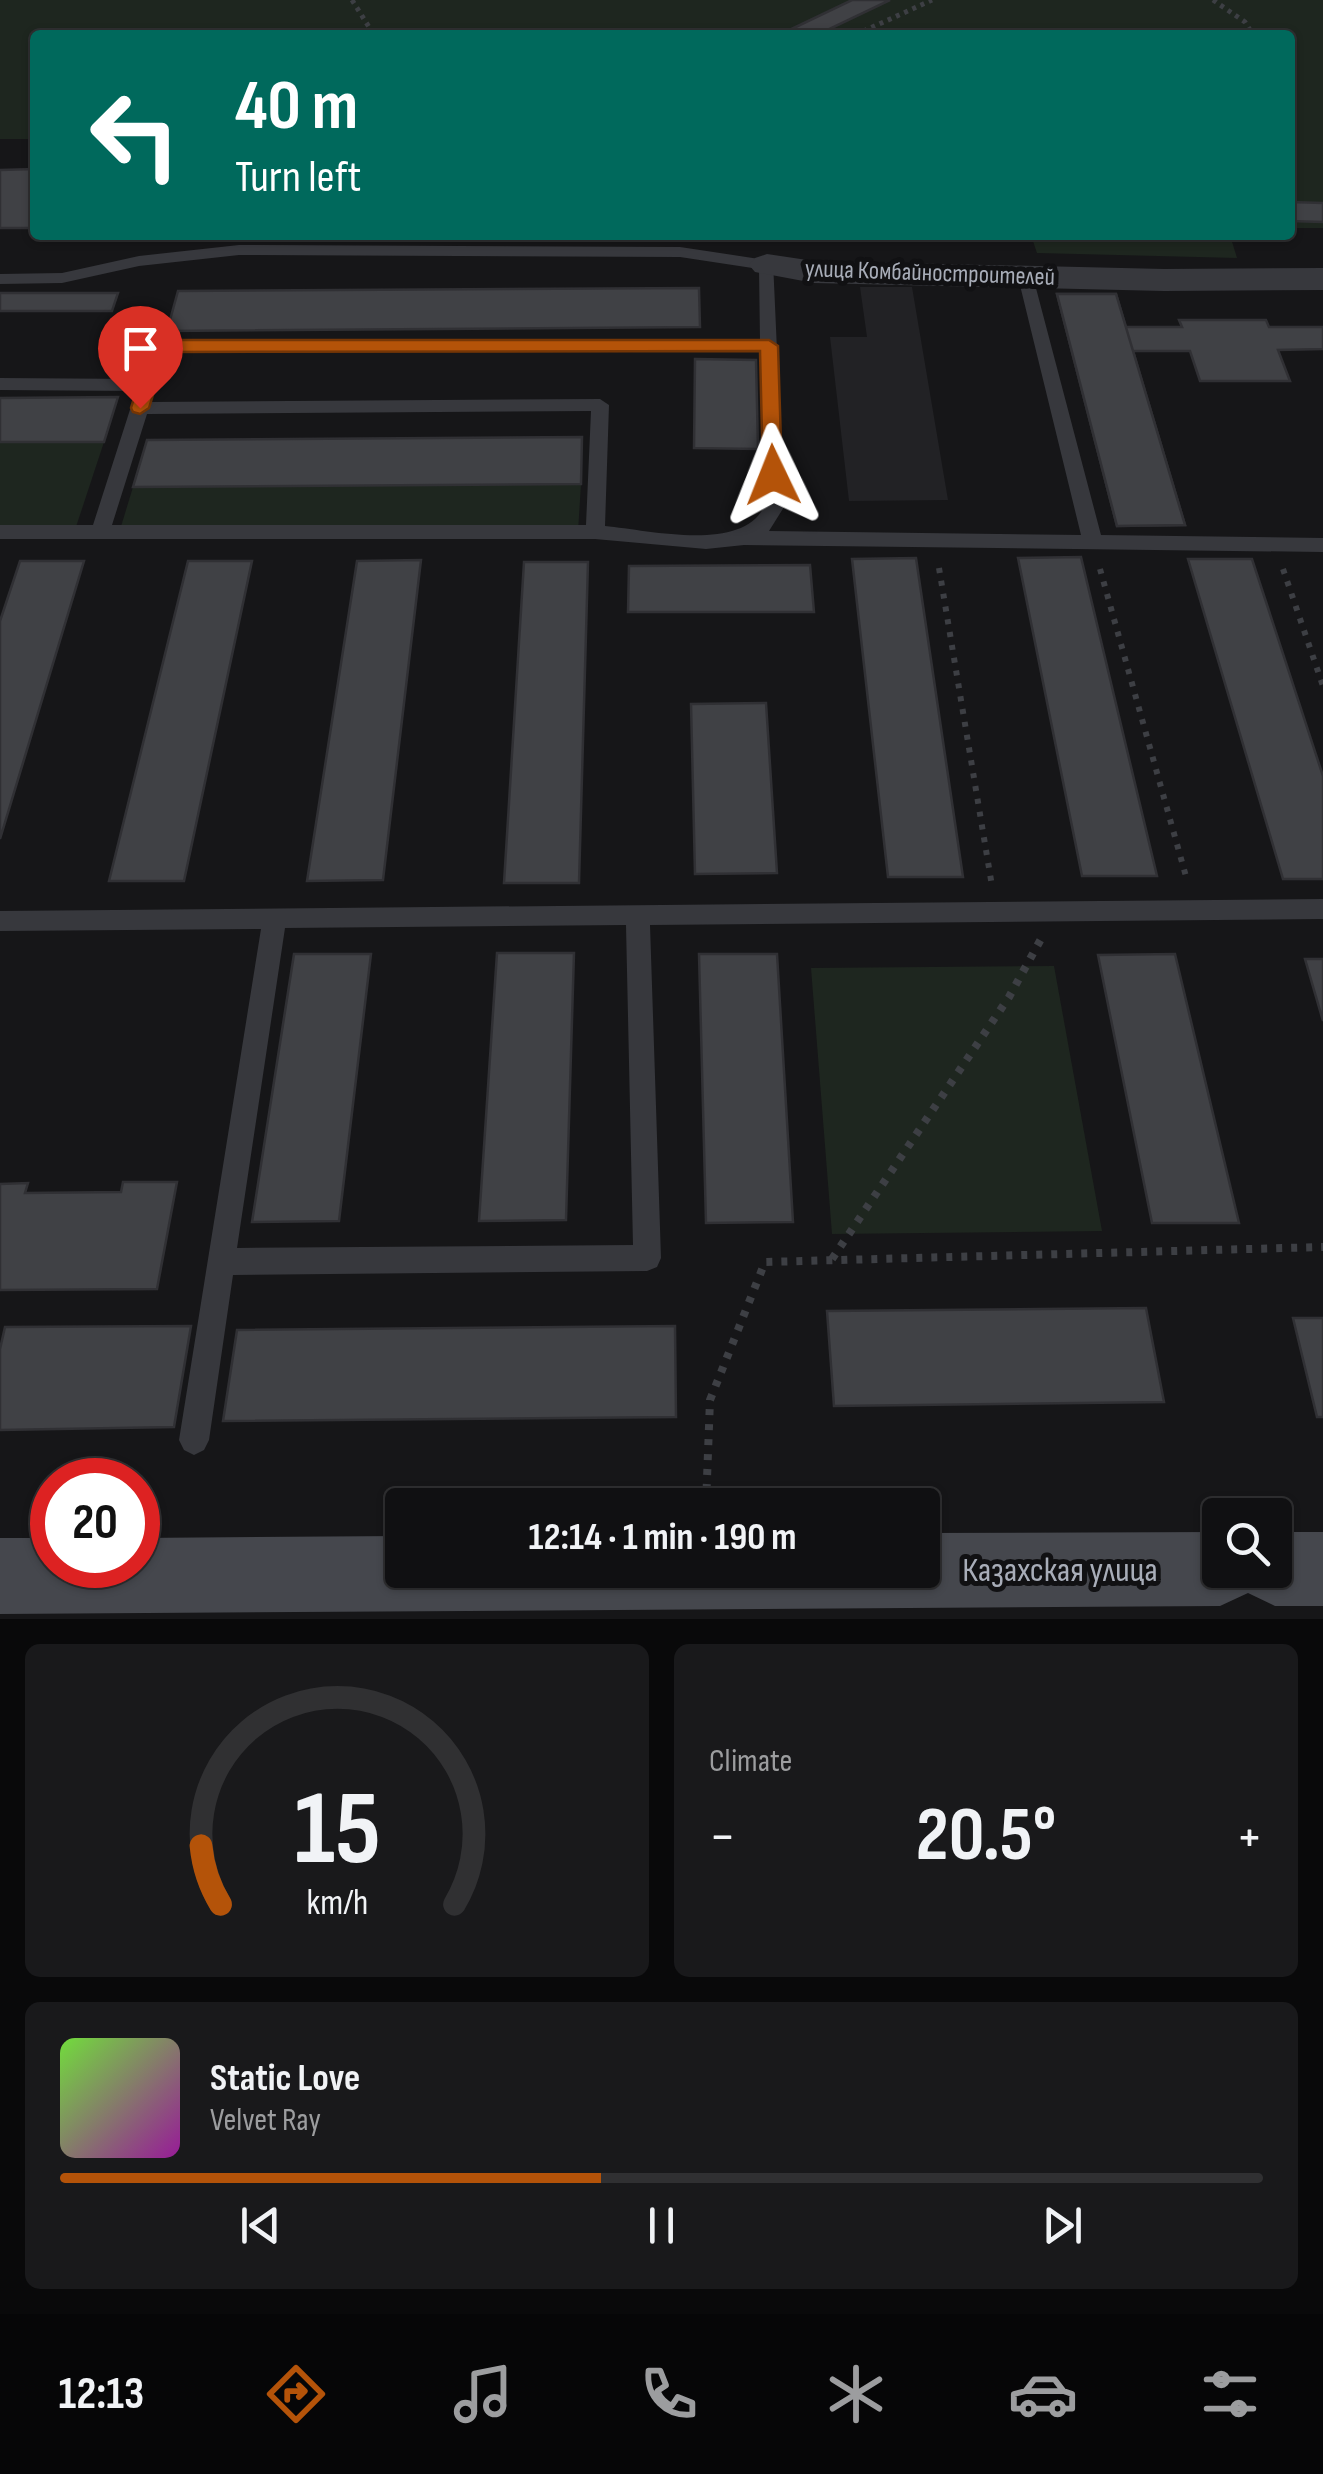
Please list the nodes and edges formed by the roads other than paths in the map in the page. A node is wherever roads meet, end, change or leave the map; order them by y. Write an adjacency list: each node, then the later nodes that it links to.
1 (767, 265): 2 (street, улица Комбайностроителей); 3 (lane, улица Комбайностроителей); 5 (lane)
2 (1026, 277): 4 (street, улица Комбайностроителей); 13 (lane)
3 (0, 279)
4 (1323, 279)
5 (769, 346): 7 (lane); 12 (lane)
6 (0, 384): 7 (lane)
7 (147, 385): 8 (lane)
8 (140, 408): 10 (lane); 11 (lane)
9 (0, 532): 11 (lane)
10 (595, 532): 11 (lane); 12 (lane)
11 (100, 533)
12 (744, 538): 13 (lane)
13 (1092, 543): 14 (lane)
14 (1323, 545)
15 (1323, 909): 16 (lane)
16 (638, 915): 17 (lane); 19 (lane)
17 (274, 918): 18 (lane); 19 (lane)
18 (0, 921)
19 (222, 1262): 20 (lane)
20 (194, 1440)
21 (940, 1567): 22 (main road, Казахская улица)
22 (1202, 1569)
23 (1292, 1569): 24 (main road)
24 (1323, 1569)
25 (385, 1577): 26 (main road, Казахская улица)
26 (16, 1590)

